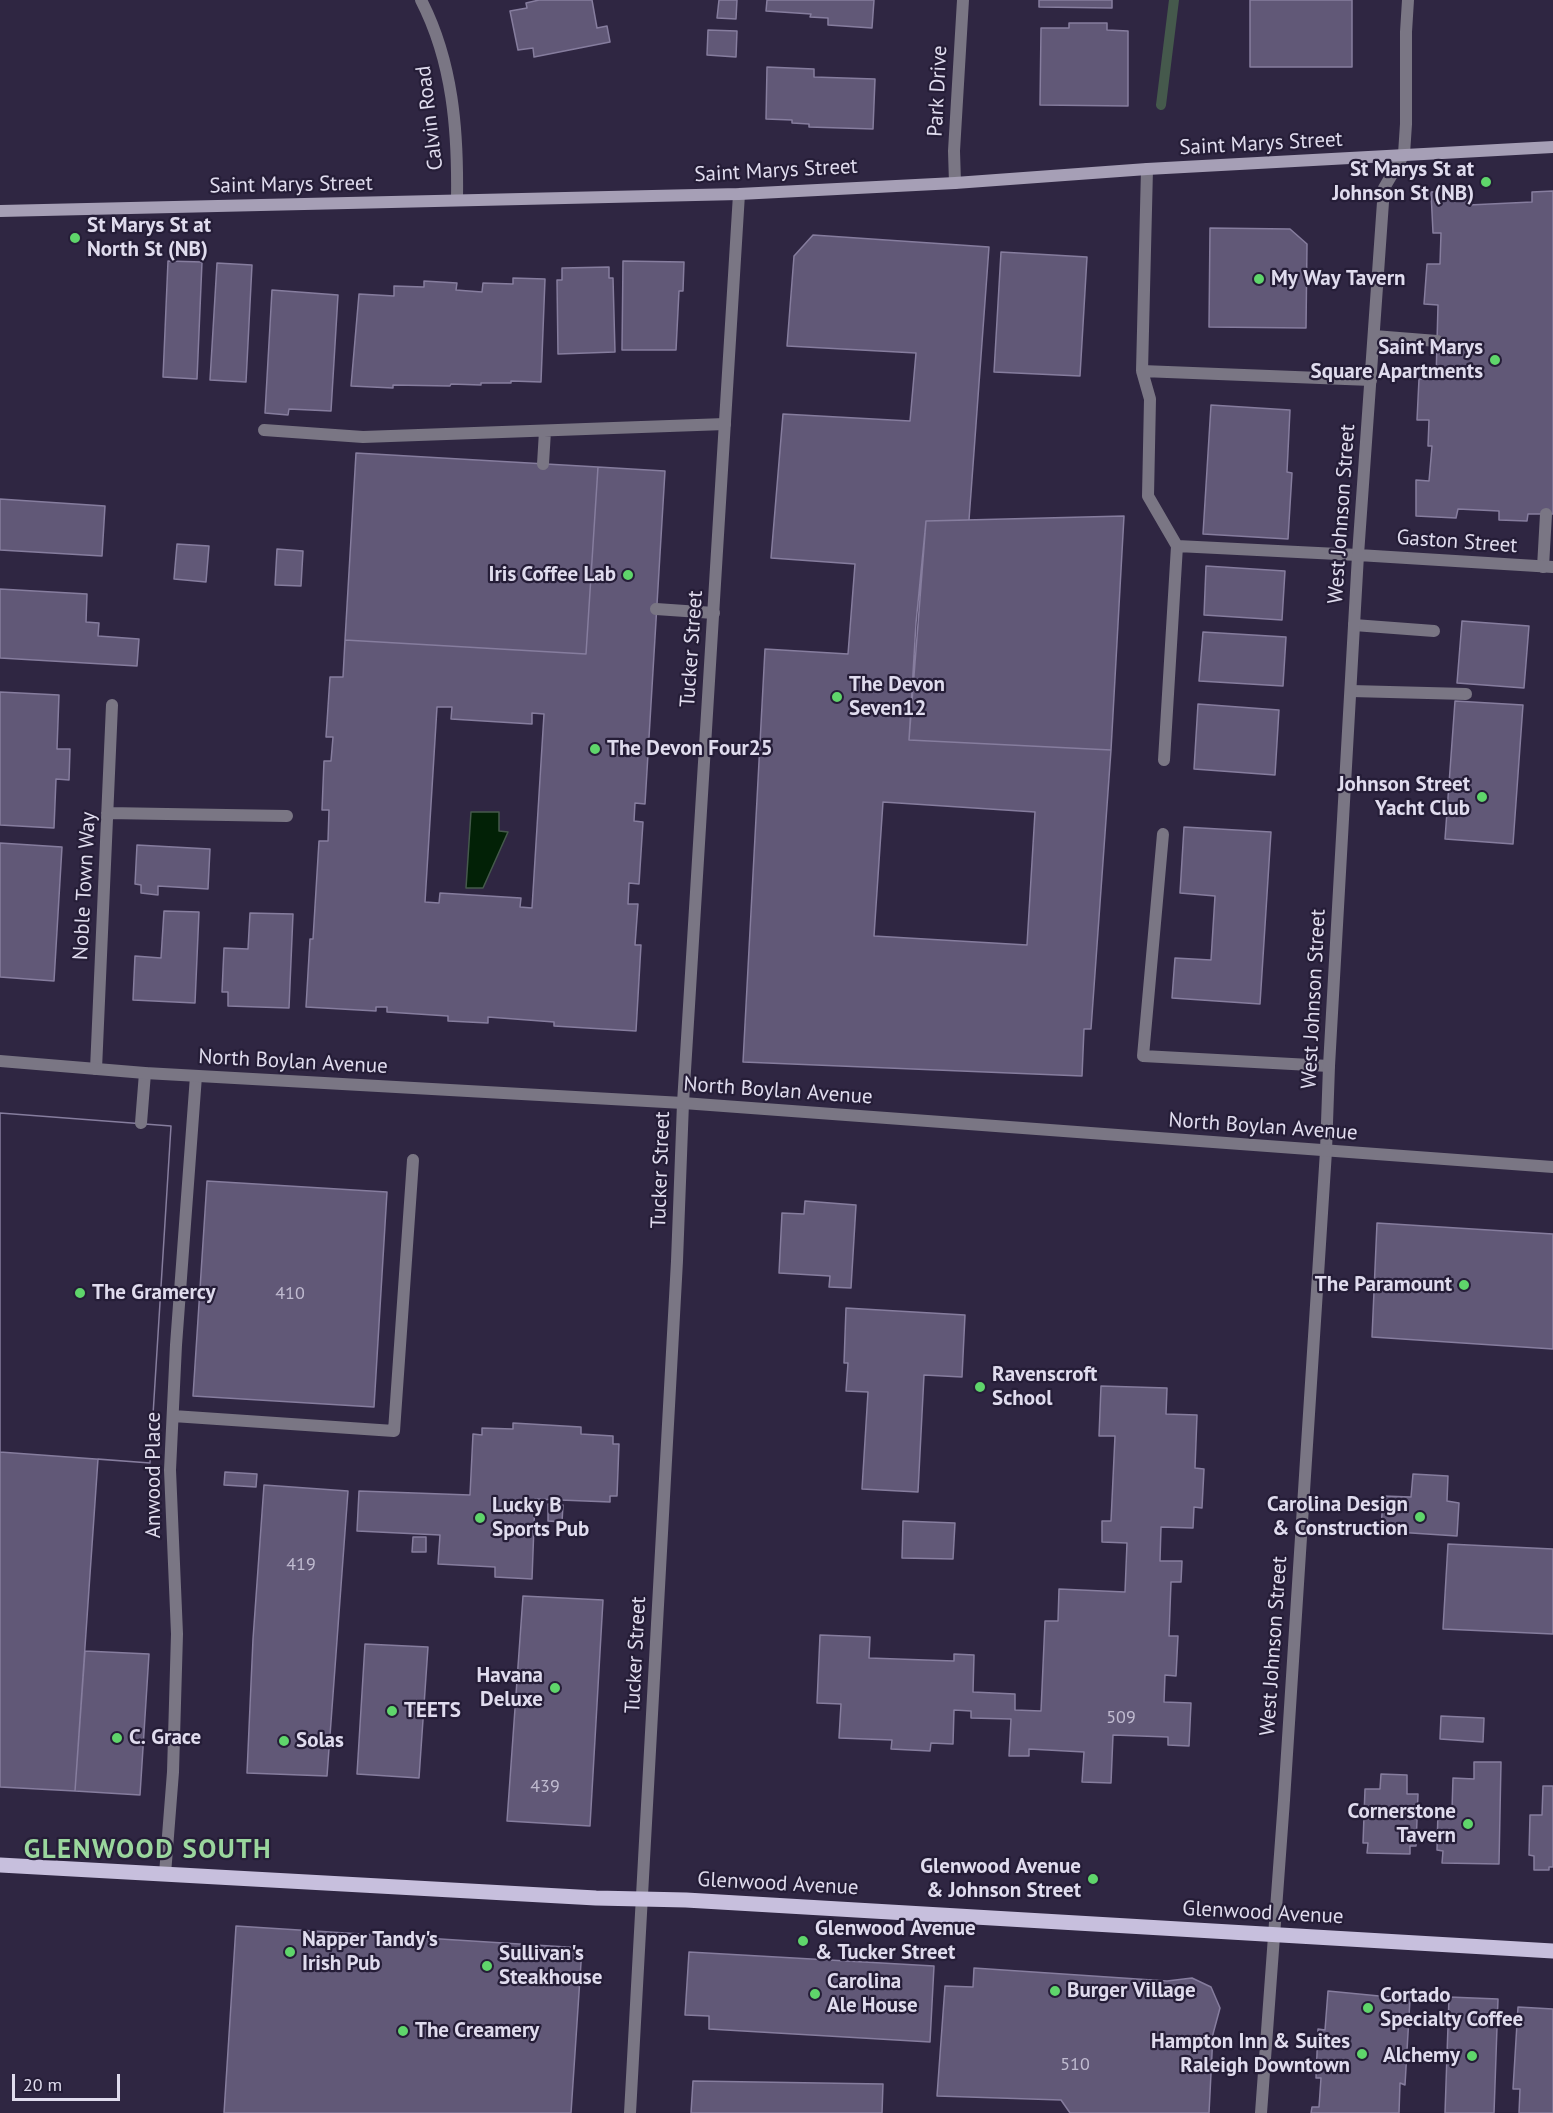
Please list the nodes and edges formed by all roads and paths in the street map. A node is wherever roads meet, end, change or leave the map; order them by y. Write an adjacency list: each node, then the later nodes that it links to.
1 (421, 0): 9 (street, Calvin Road)
2 (963, 0): 7 (street, Park Drive)
3 (1408, 0): 5 (street, West Johnson Street)
4 (1553, 147): 5 (main road, Saint Marys Street)
5 (1404, 154): 6 (main road, Saint Marys Street); 11 (street, West Johnson Street)
6 (1147, 169): 7 (main road, Saint Marys Street); 13 (street)
7 (955, 183): 8 (main road, Saint Marys Street)
8 (739, 194): 9 (main road, Saint Marys Street); 15 (street, Tucker Street)
9 (457, 200): 10 (main road, Saint Marys Street)
10 (0, 211)
11 (1374, 336): 12 (street); 14 (street, West Johnson Street)
12 (1437, 341)
13 (1142, 371): 14 (street); 20 (street)
14 (1371, 380): 21 (street, West Johnson Street)
15 (725, 424): 17 (street); 24 (street, Tucker Street)
16 (264, 430): 17 (street)
17 (544, 431): 18 (street)
18 (543, 464)
19 (1546, 514): 22 (street)
20 (1177, 546): 21 (street, Gaston Street); 30 (street)
21 (1358, 555): 22 (street, Gaston Street); 25 (street, West Johnson Street)
22 (1548, 567)
23 (656, 609): 24 (street)
24 (714, 613): 39 (street, Tucker Street)
25 (1354, 625): 26 (street); 27 (street, West Johnson Street)
26 (1434, 631)
27 (1351, 691): 28 (street); 35 (street, West Johnson Street)
28 (1466, 694)
29 (112, 705): 31 (street, Noble Town Way)
30 (1164, 760)
31 (108, 813): 32 (street); 36 (street, Noble Town Way)
32 (287, 816)
33 (1163, 834): 35 (street)
34 (0, 1061): 36 (street, North Boylan Avenue)
35 (1329, 1066): 41 (street, West Johnson Street)
36 (96, 1069): 37 (street, North Boylan Avenue)
37 (145, 1073): 38 (street, North Boylan Avenue); 40 (street)
38 (196, 1076): 39 (street, North Boylan Avenue); 44 (street, Anwood Place)
39 (683, 1103): 41 (street, North Boylan Avenue); 47 (street, Tucker Street)
40 (141, 1123)
41 (1326, 1151): 43 (street, North Boylan Avenue); 48 (street, West Johnson Street)
42 (413, 1160): 44 (street)
43 (1553, 1167)
44 (173, 1416): 46 (street, Anwood Place)
45 (0, 1864): 46 (main road, Glenwood Avenue)
46 (165, 1874): 47 (main road, Glenwood Avenue)
47 (643, 1899): 48 (main road, Glenwood Avenue); 50 (street, Tucker Street)
48 (1274, 1935): 49 (main road, Glenwood Avenue); 51 (street, West Johnson Street)
49 (1553, 1952)
50 (630, 2113)
51 (1261, 2113)

